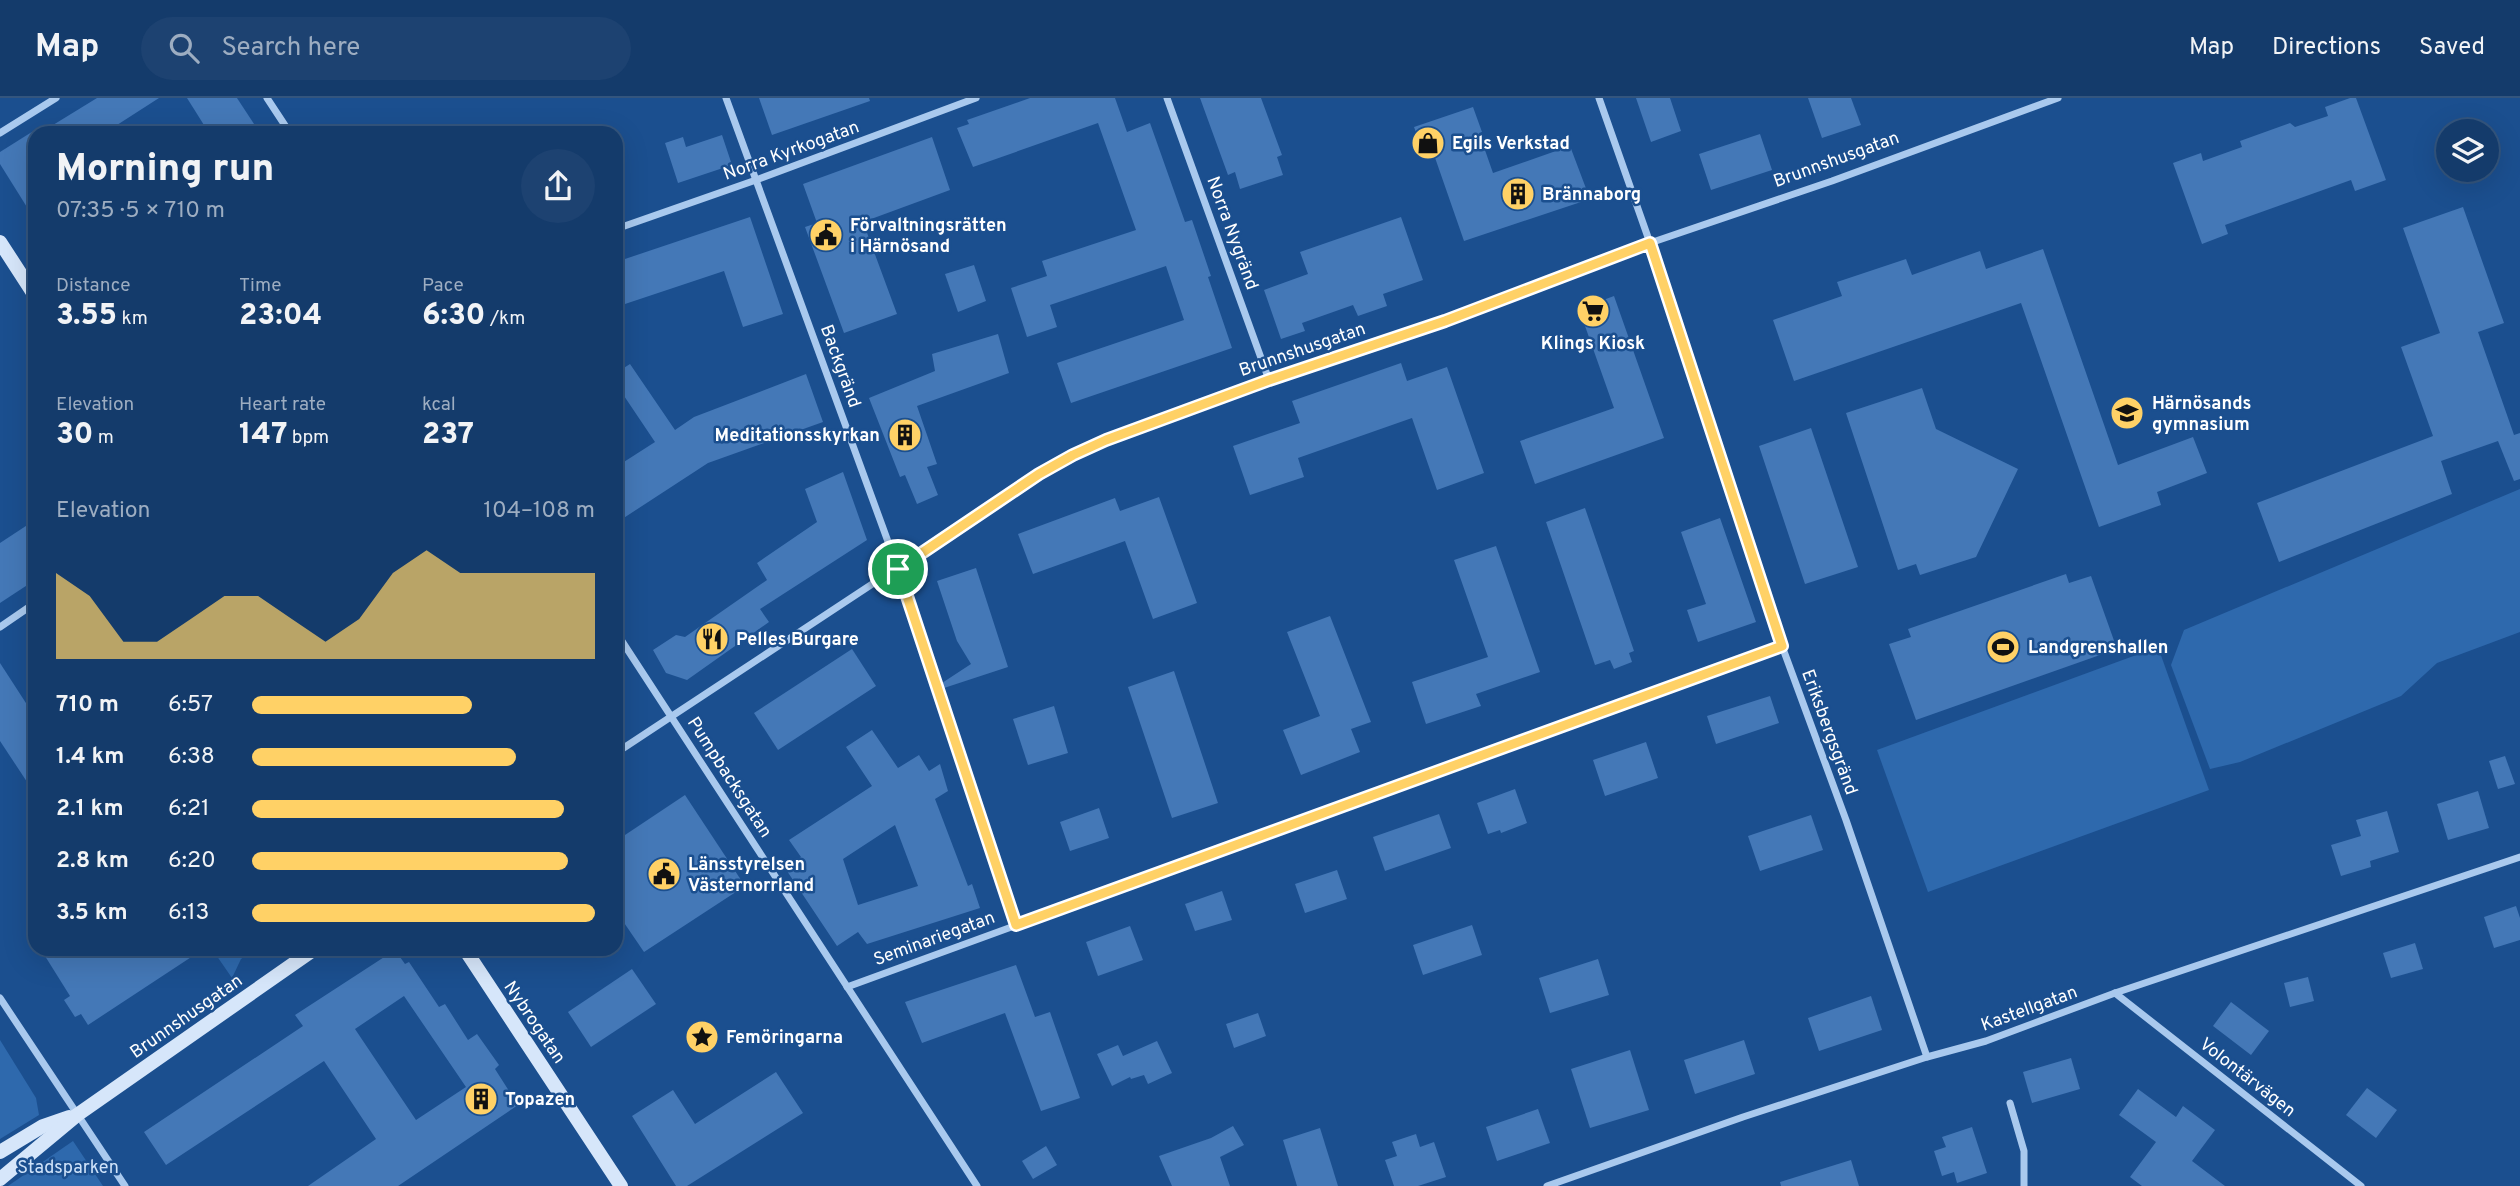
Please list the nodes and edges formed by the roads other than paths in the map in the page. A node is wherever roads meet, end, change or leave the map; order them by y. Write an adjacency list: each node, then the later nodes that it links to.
1 (56, 98): 11 (street)
2 (267, 98): 10 (street)
3 (726, 98): 12 (street, Backgränd)
4 (976, 98): 12 (street, Norra Kyrkogatan)
5 (1167, 98): 17 (street, Norra Nygränd)
6 (1599, 98): 15 (street, Eriksbergsgränd)
7 (2031, 98): 9 (street)
8 (2058, 98): 9 (street, Brunnshusgatan)
9 (2034, 107): 15 (street, Brunnshusgatan)
10 (285, 126)
11 (0, 133)
12 (757, 180): 13 (street, Norra Kyrkogatan); 18 (street, Backgränd)
13 (623, 227)
14 (0, 242): 16 (main road)
15 (1650, 243): 17 (street, Brunnshusgatan); 22 (street, Eriksbergsgränd)
16 (28, 285)
17 (1269, 380): 18 (street, Brunnshusgatan)
18 (898, 569): 23 (street, Brunnshusgatan); 26 (street, Backgränd)
19 (28, 608): 20 (street)
20 (0, 627)
21 (623, 643): 23 (street, Pumpbacksgatan)
22 (1782, 646): 26 (street, Seminariegatan); 32 (street, Eriksbergsgränd)
23 (672, 717): 24 (street, Brunnshusgatan); 29 (street, Pumpbacksgatan)
24 (623, 748)
25 (2520, 857): 30 (street, Kastellgatan)
26 (1016, 925): 29 (street, Seminariegatan)
27 (306, 956): 34 (main road, Brunnshusgatan)
28 (469, 956): 40 (main road, Nybrogatan)
29 (847, 987): 41 (street, Pumpbacksgatan)
30 (2115, 993): 32 (street, Kastellgatan); 37 (street, Volontärvägen)
31 (0, 998): 34 (street)
32 (1927, 1057): 38 (street, Kastellgatan)
33 (2010, 1103): 42 (street)
34 (77, 1115): 35 (main road, Brunnshusgatan); 36 (main road, Brunnshusgatan); 39 (street)
35 (0, 1152)
36 (0, 1179)
37 (2351, 1183): 43 (street, Volontärvägen)
38 (1552, 1185)
39 (125, 1186)
40 (621, 1186)
41 (976, 1186)
42 (2024, 1186)
43 (2361, 1186)

